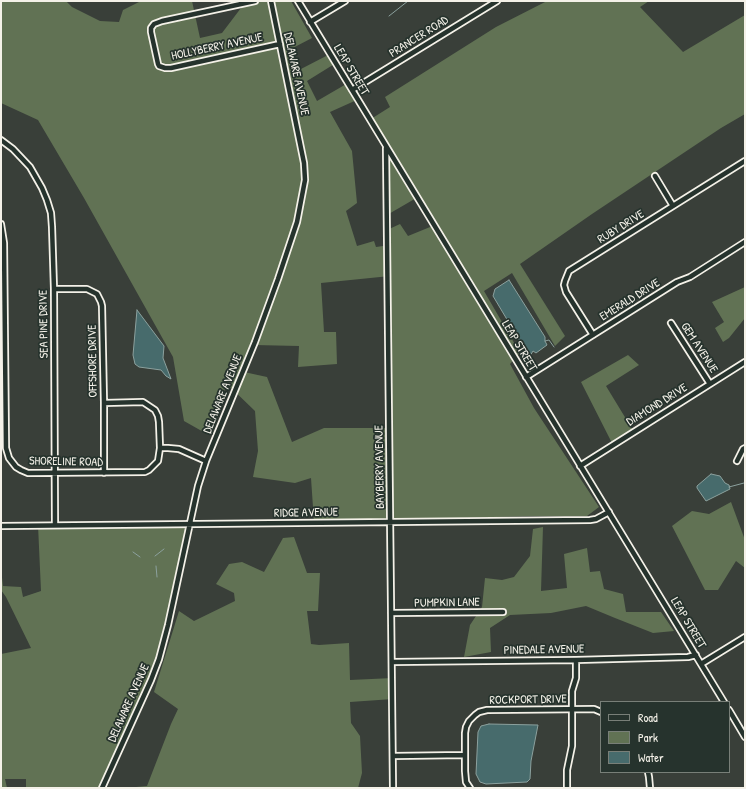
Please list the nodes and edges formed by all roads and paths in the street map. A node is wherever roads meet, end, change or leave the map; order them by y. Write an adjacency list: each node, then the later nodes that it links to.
1 (254, 1): 7 (street, HOLLYBERRY AVENUE)
2 (271, 1): 7 (street, DELAWARE AVENUE)
3 (298, 1): 6 (street, LEAP STREET)
4 (345, 1): 6 (street)
5 (496, 1): 8 (street, PRANCER ROAD)
6 (310, 22): 8 (street, LEAP STREET)
7 (280, 44): 26 (street, DELAWARE AVENUE)
8 (352, 90): 10 (street, LEAP STREET)
9 (1, 140): 16 (street, SEA PINE DRIVE)
10 (386, 146): 20 (street, LEAP STREET); 32 (street, BAYBERRY AVENUE)
11 (745, 161): 13 (street, RUBY DRIVE)
12 (655, 176): 13 (street)
13 (673, 206): 18 (street, RUBY DRIVE)
14 (1, 224): 22 (street, SHORELINE ROAD)
15 (745, 242): 18 (street, EMERALD DRIVE)
16 (54, 289): 23 (street, OFFSHORE DRIVE); 30 (street, SEA PINE DRIVE)
17 (672, 323): 21 (street, GEM AVENUE)
18 (593, 335): 20 (street, EMERALD DRIVE)
19 (745, 362): 21 (street, DIAMOND DRIVE)
20 (526, 377): 28 (street, LEAP STREET)
21 (710, 384): 28 (street, DIAMOND DRIVE)
22 (3, 396): 30 (street, SHORELINE ROAD)
23 (104, 403): 24 (street, SHORELINE ROAD); 29 (street, OFFSHORE DRIVE)
24 (160, 448): 26 (street); 29 (street, SHORELINE ROAD)
25 (745, 448): 27 (street)
26 (206, 461): 33 (street, DELAWARE AVENUE)
27 (737, 462)
28 (580, 466): 31 (street, LEAP STREET)
29 (104, 473): 30 (street, SHORELINE ROAD)
30 (55, 474): 34 (street, SEA PINE DRIVE)
31 (609, 512): 32 (street, RIDGE AVENUE); 39 (street, LEAP STREET)
32 (390, 522): 33 (street, RIDGE AVENUE); 37 (street, BAYBERRY AVENUE)
33 (189, 524): 34 (street, RIDGE AVENUE); 51 (street, DELAWARE AVENUE)
34 (56, 525): 35 (street, RIDGE AVENUE)
35 (1, 526)
36 (502, 612): 37 (street, PUMPKIN LANE)
37 (391, 613): 41 (street, BAYBERRY AVENUE)
38 (745, 636): 42 (street)
39 (696, 655): 40 (street, PINEDALE AVENUE); 42 (street, LEAP STREET)
40 (576, 660): 41 (street, PINEDALE AVENUE); 44 (street)
41 (392, 662): 49 (street, BAYBERRY AVENUE)
42 (701, 664): 43 (street, LEAP STREET)
43 (723, 701)
44 (572, 710): 45 (street, ROCKPORT DRIVE); 48 (street, ROCKPORT DRIVE); 54 (street)
45 (600, 712)
46 (730, 712): 47 (street)
47 (745, 736)
48 (465, 755): 49 (street); 53 (street, ROCKPORT DRIVE)
49 (393, 756): 52 (street, BAYBERRY AVENUE)
50 (648, 773): 55 (street)
51 (102, 788)
52 (393, 788)
53 (470, 788)
54 (567, 788)
55 (650, 788)

